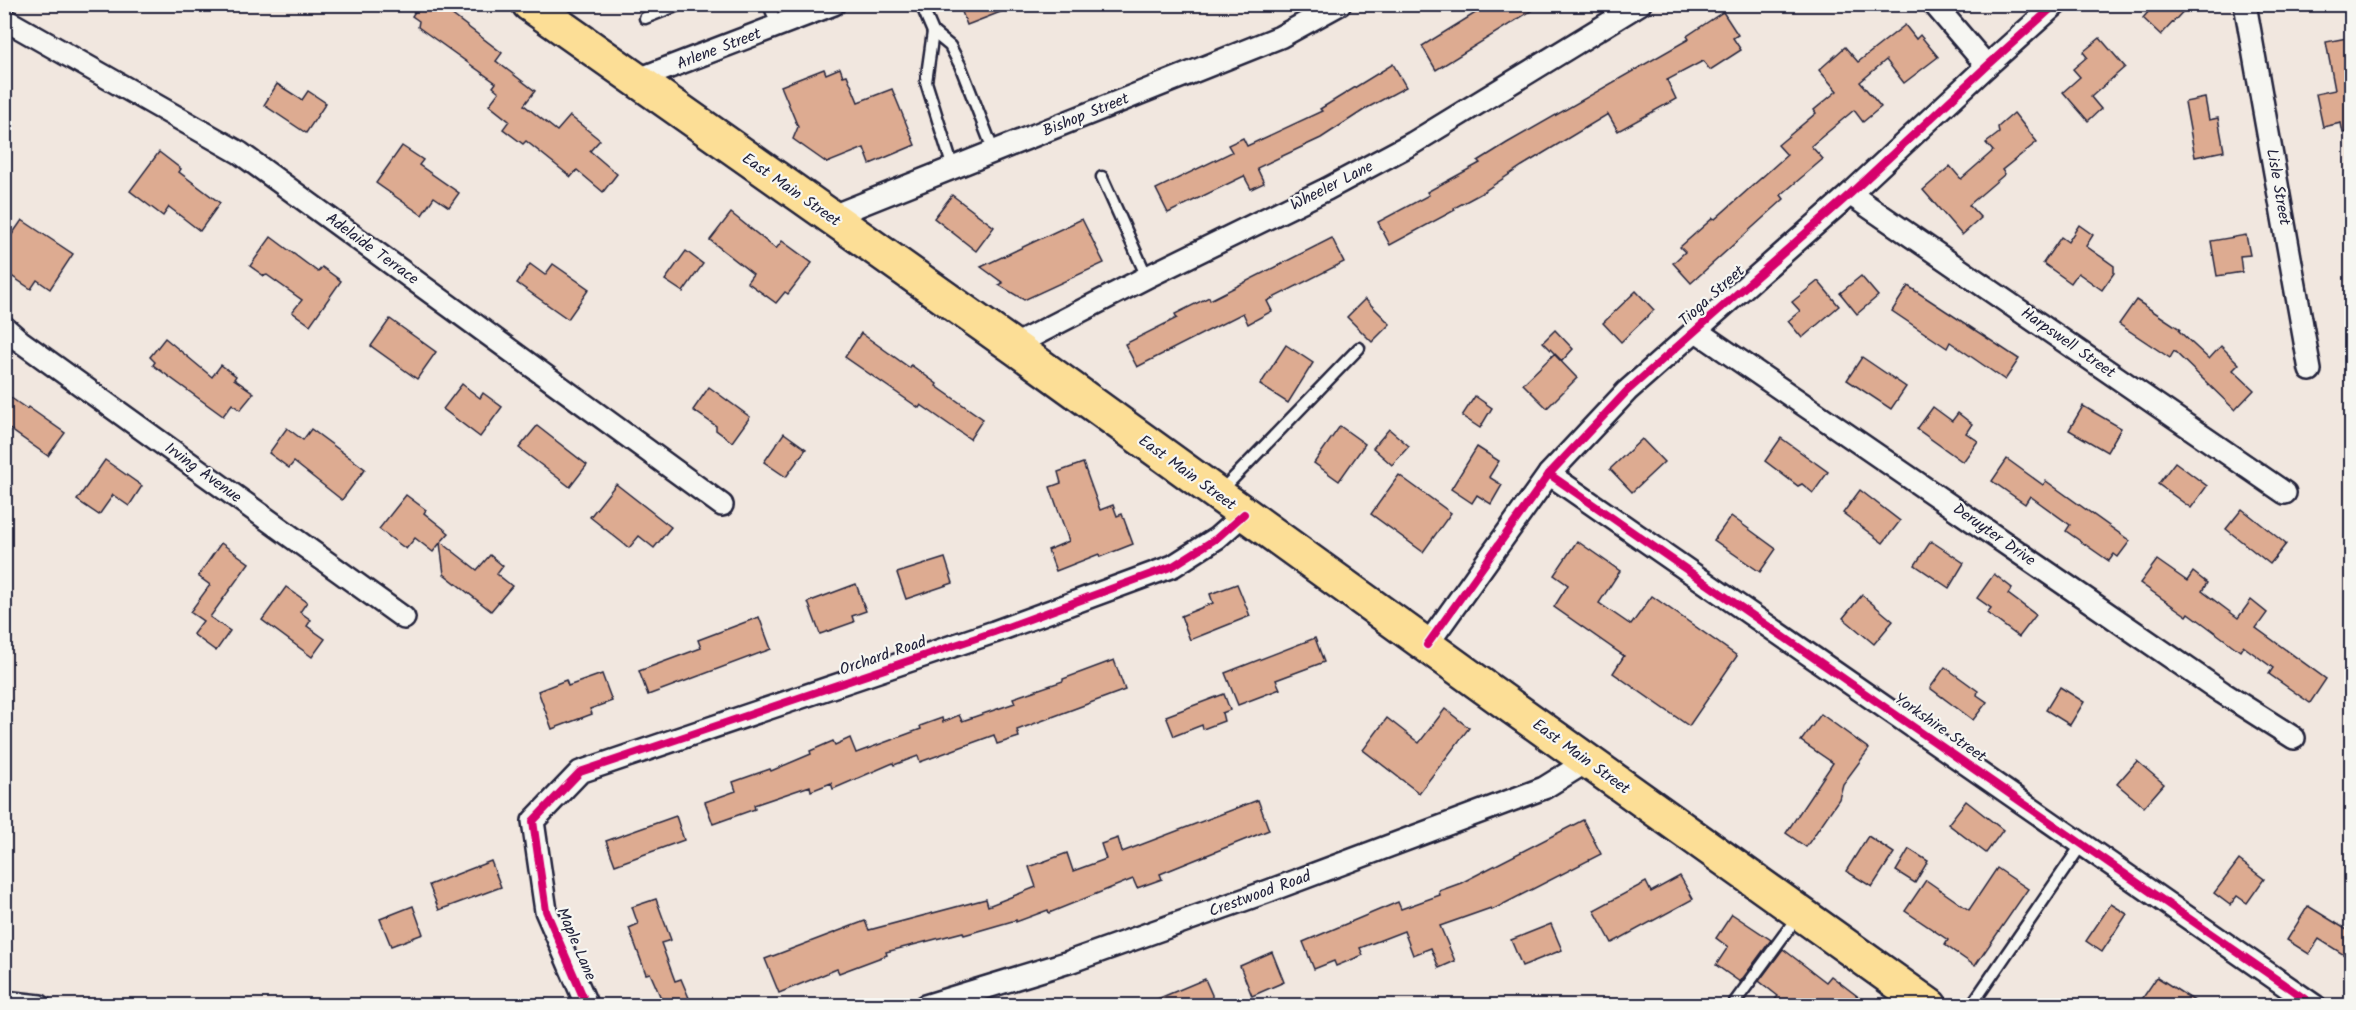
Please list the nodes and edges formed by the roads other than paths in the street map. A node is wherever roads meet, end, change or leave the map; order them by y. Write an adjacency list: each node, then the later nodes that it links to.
1 (530, 4): 16 (highway, East Main Street)
2 (681, 4): 11 (lane)
3 (768, 4): 13 (lane)
4 (834, 4): 13 (street, Arlene Street)
5 (921, 4): 14 (lane)
6 (1340, 4): 17 (street, Bishop Street)
7 (1640, 4): 22 (street, Wheeler Lane)
8 (1934, 4): 15 (street)
9 (2056, 4): 15 (street, Tioga Street)
10 (2245, 4): 27 (street, Lisle Street)
11 (645, 18)
12 (4, 19): 31 (street, Adelaide Terrace)
13 (777, 26): 16 (street, Arlene Street)
14 (933, 32): 17 (lane); 18 (lane)
15 (1987, 66): 20 (street, Tioga Street)
16 (636, 80): 21 (highway, East Main Street)
17 (994, 152): 18 (street, Bishop Street)
18 (953, 168): 21 (street, Bishop Street)
19 (1102, 177): 22 (lane)
20 (1850, 194): 24 (street, Tioga Street); 29 (street, Harpswell Street)
21 (830, 217): 25 (highway, East Main Street)
22 (1147, 277): 25 (street, Wheeler Lane)
23 (4, 327): 33 (street, Irving Avenue)
24 (1695, 330): 28 (street, Tioga Street); 35 (street, Deruyter Drive)
25 (1013, 346): 30 (highway, East Main Street)
26 (1359, 348): 30 (lane)
27 (2310, 370)
28 (1549, 474): 34 (street, Tioga Street); 38 (street, Yorkshire Street)
29 (2285, 493)
30 (1217, 495): 32 (highway, East Main Street)
31 (722, 505)
32 (1244, 514): 34 (highway, East Main Street); 37 (street, Orchard Road)
33 (404, 618)
34 (1427, 645): 36 (highway, East Main Street)
35 (2294, 738)
36 (1586, 762): 39 (highway, East Main Street); 43 (street, Crestwood Road)
37 (533, 821): 42 (street, Maple Lane)
38 (2082, 844): 46 (lane); 47 (street, Yorkshire Street)
39 (1800, 913): 44 (lane); 45 (highway, East Main Street)
40 (4, 1002): 41 (street)
41 (40, 1005)
42 (587, 1005)
43 (925, 1005)
44 (1732, 1005)
45 (1930, 1005)
46 (1971, 1005)
47 (2315, 1005)

